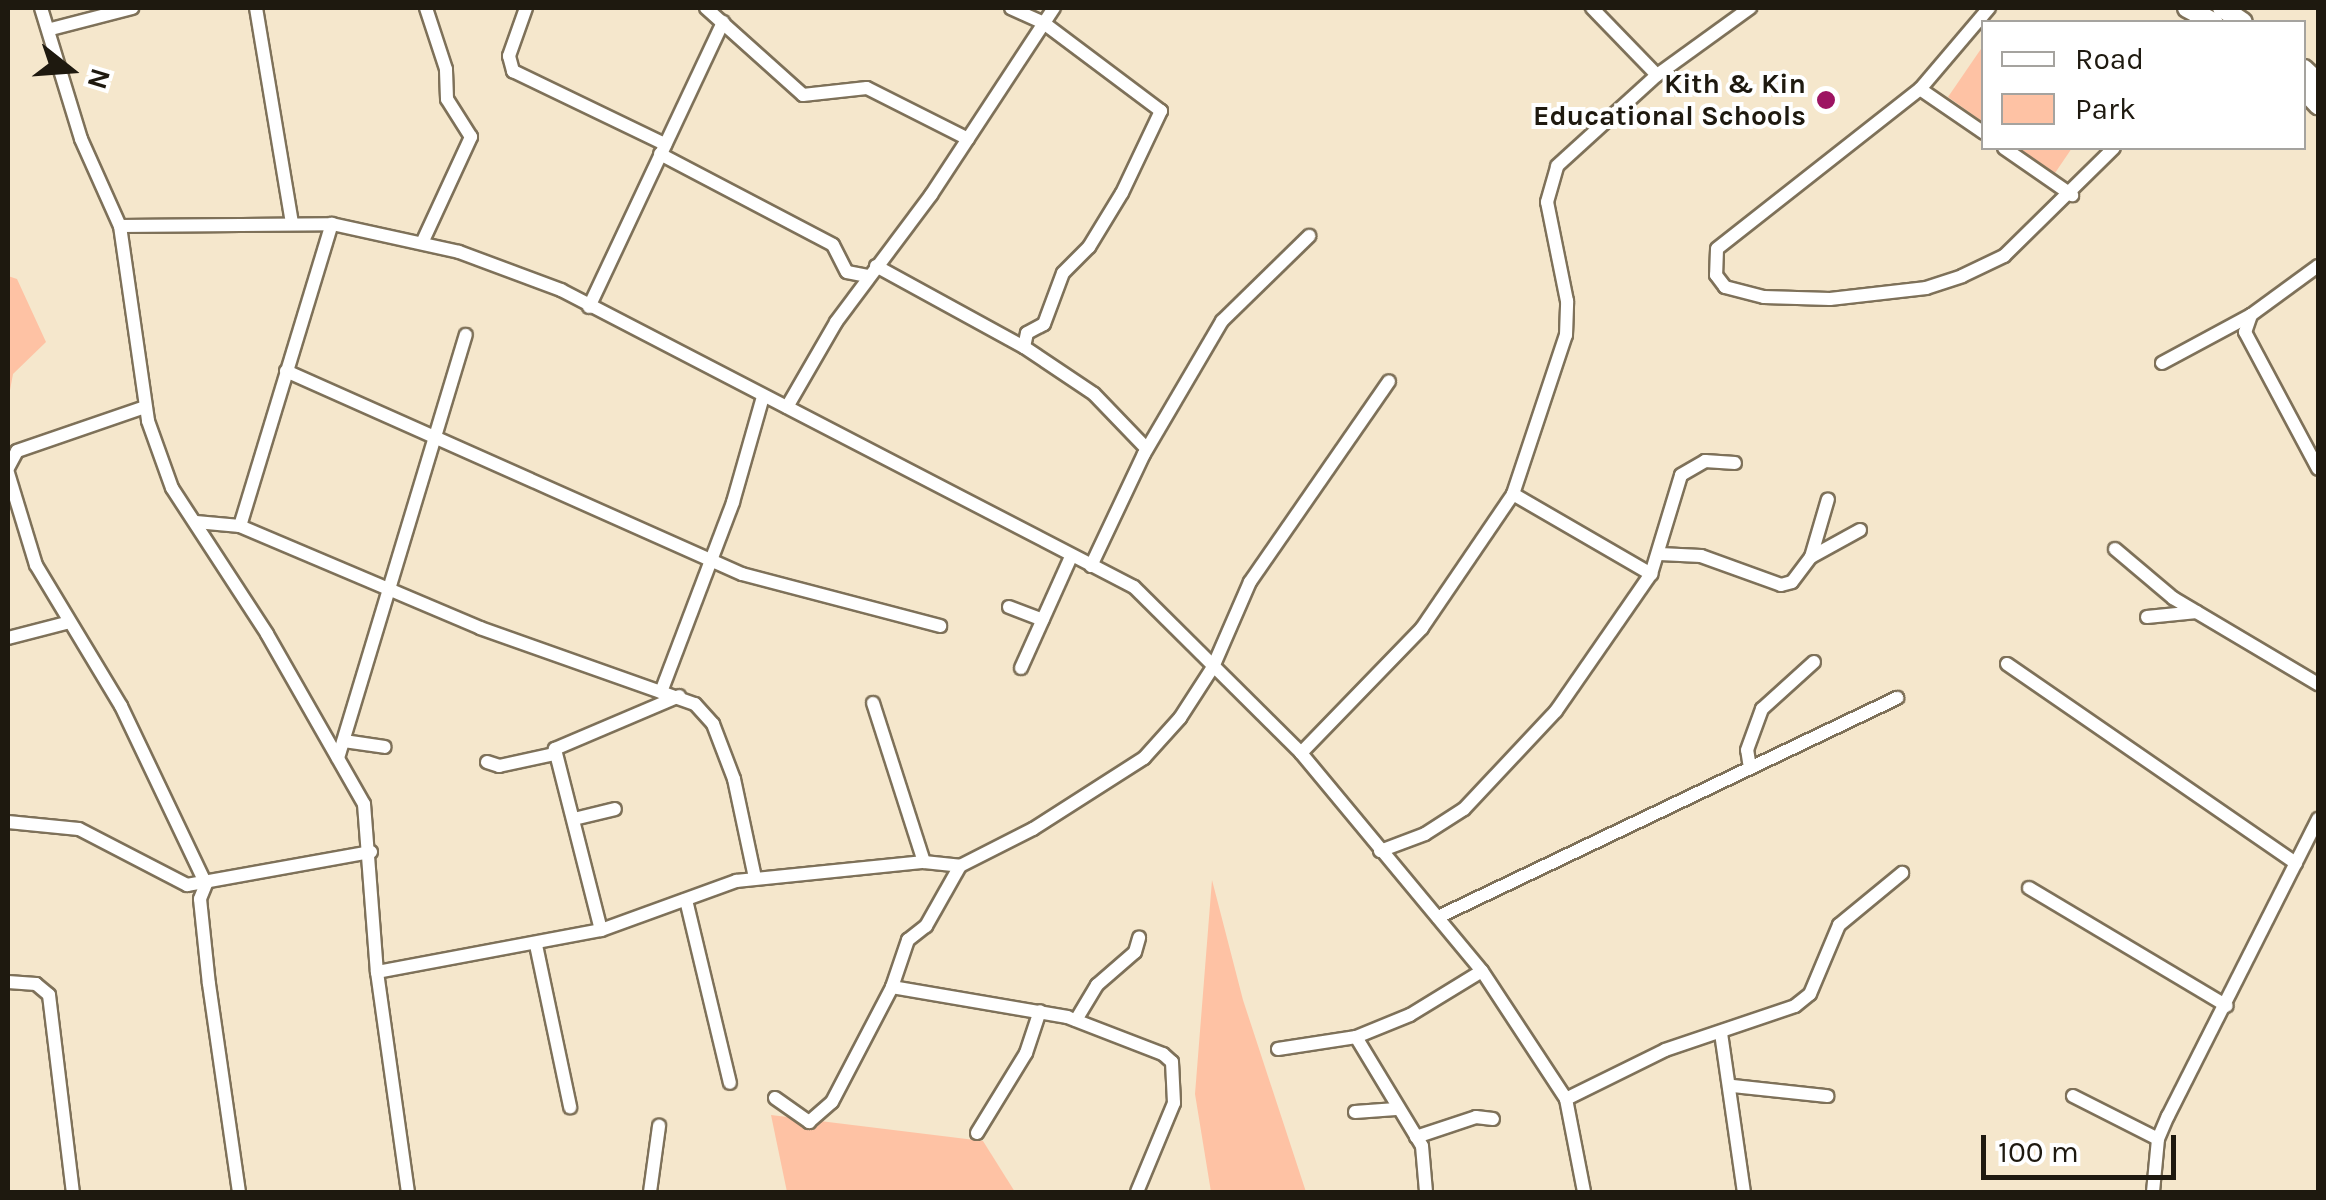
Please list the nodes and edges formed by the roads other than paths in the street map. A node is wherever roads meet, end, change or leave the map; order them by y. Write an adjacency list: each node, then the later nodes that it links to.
1 (40, 8): 16 (street)
2 (132, 8): 16 (street)
3 (256, 8): 25 (street)
4 (426, 8): 29 (street)
5 (526, 8): 21 (street)
6 (706, 8): 14 (street)
7 (1010, 8): 15 (street)
8 (1054, 8): 15 (street)
9 (1592, 8): 17 (street)
10 (1750, 8): 17 (street)
11 (1989, 8): 18 (street)
12 (2187, 8): 13 (main road)
13 (2209, 20)
14 (723, 22): 20 (street); 21 (street)
15 (1044, 23): 20 (street); 35 (street)
16 (51, 29): 27 (street)
17 (1657, 75): 47 (street)
18 (1920, 88): 19 (street); 24 (street)
19 (1981, 131)
20 (968, 139): 31 (street)
21 (662, 149): 31 (street); 32 (street)
22 (2007, 150): 24 (street)
23 (2112, 150): 24 (street)
24 (2072, 195)
25 (292, 222): 26 (street); 27 (street)
26 (332, 224): 29 (street); 37 (street)
27 (120, 226): 40 (street)
28 (1309, 236): 43 (street)
29 (422, 243): 32 (street)
30 (2318, 266): 33 (street)
31 (872, 271): 35 (street); 41 (street)
32 (589, 307): 39 (street)
33 (2251, 315): 36 (street); 45 (street)
34 (466, 336): 42 (street)
35 (1024, 347): 43 (street)
36 (2162, 364)
37 (286, 371): 42 (street); 50 (street)
38 (1389, 381): 69 (street)
39 (763, 398): 41 (street); 53 (street)
40 (145, 407): 46 (street); 49 (street)
41 (786, 407): 56 (street)
42 (434, 437): 53 (street); 59 (street)
43 (1147, 449): 57 (street)
44 (1735, 463): 54 (street)
45 (2318, 468)
46 (8, 470): 64 (street)
47 (1512, 494): 58 (street); 78 (street)
48 (1828, 499): 55 (street)
49 (196, 522): 50 (street); 80 (street)
50 (240, 526): 59 (street)
51 (1860, 530): 55 (street)
52 (2115, 548): 61 (street)
53 (708, 554): 65 (street); 72 (street)
54 (1660, 554): 55 (street); 58 (street)
55 (1810, 557)
56 (1071, 558): 57 (street); 63 (street)
57 (1090, 566): 69 (street)
58 (1651, 574): 87 (street)
59 (386, 588): 72 (street); 76 (street)
60 (1009, 607): 63 (street)
61 (2200, 612): 62 (street); 71 (street)
62 (2146, 618)
63 (1043, 620): 70 (street)
64 (66, 623): 66 (street); 94 (street)
65 (940, 626)
66 (8, 638)
67 (1814, 662): 82 (street)
68 (2008, 664): 90 (street)
69 (1214, 667): 78 (street); 91 (street)
70 (1021, 668)
71 (2318, 684)
72 (662, 692): 73 (street)
73 (679, 696): 79 (street); 93 (street)
74 (1897, 698): 82 (street)
75 (873, 703): 89 (street)
76 (344, 741): 77 (street); 80 (street)
77 (385, 747)
78 (1301, 753): 87 (street)
79 (554, 754): 81 (street); 84 (street)
80 (338, 758): 88 (street)
81 (487, 762)
82 (1750, 768): 97 (street)
83 (615, 809): 84 (street)
84 (574, 819): 98 (street)
85 (2318, 819): 90 (street)
86 (8, 822): 94 (street)
87 (1380, 851): 97 (street)
88 (370, 852): 94 (street); 102 (street)
89 (924, 862): 91 (street); 93 (street)
90 (2296, 864): 105 (street)
91 (960, 866): 104 (street)
92 (1902, 873): 108 (street)
93 (755, 878): 96 (street)
94 (206, 884): 126 (street)
95 (2029, 888): 105 (street)
96 (686, 900): 98 (street); 111 (street)
97 (1438, 917): 101 (street)
98 (601, 930): 100 (street)
99 (1139, 938): 107 (street)
100 (536, 945): 102 (street); 117 (street)
101 (1482, 971): 109 (street); 116 (street)
102 (377, 972): 127 (street)
103 (8, 982): 125 (street)
104 (892, 987): 106 (street); 115 (street)
105 (2227, 1006): 124 (street)
106 (1040, 1011): 107 (street); 122 (street)
107 (1076, 1020): 129 (street)
108 (1721, 1033): 112 (street); 116 (street)
109 (1356, 1037): 110 (street); 118 (street)
110 (1278, 1049)
111 (730, 1084)
112 (1733, 1086): 113 (street); 132 (street)
113 (1826, 1096)
114 (2073, 1096): 124 (street)
115 (775, 1098)
116 (1566, 1099): 131 (street)
117 (570, 1107)
118 (1396, 1109): 119 (street); 123 (street)
119 (1355, 1112)
120 (1493, 1118): 123 (street)
121 (659, 1126): 128 (street)
122 (977, 1133)
123 (1416, 1137): 130 (street)
124 (2158, 1138): 133 (street)
125 (73, 1192)
126 (239, 1192)
127 (408, 1192)
128 (650, 1192)
129 (1137, 1192)
130 (1426, 1192)
131 (1584, 1192)
132 (1744, 1192)
133 (2153, 1192)

